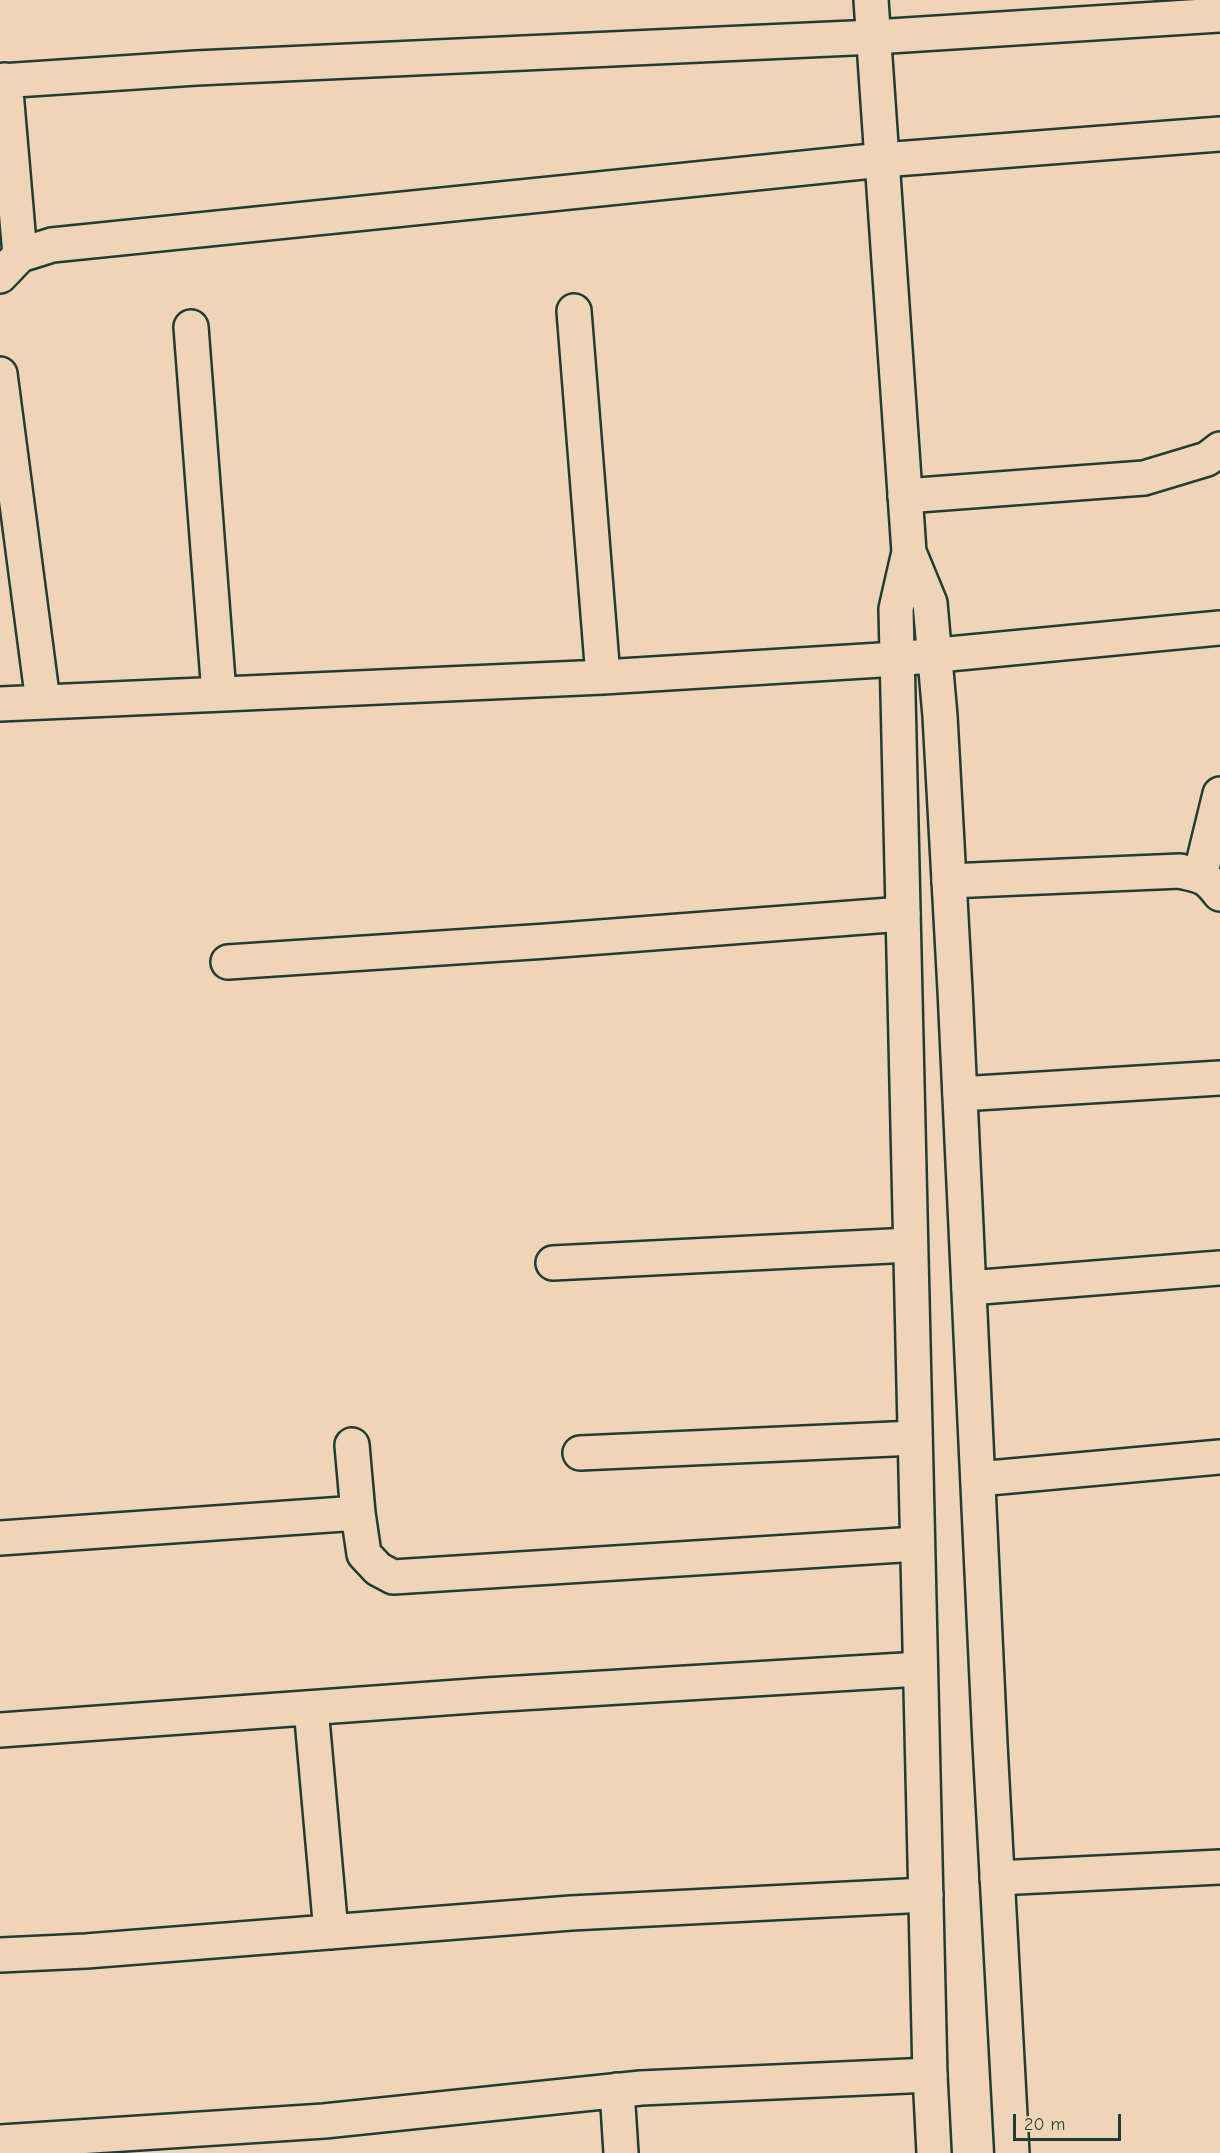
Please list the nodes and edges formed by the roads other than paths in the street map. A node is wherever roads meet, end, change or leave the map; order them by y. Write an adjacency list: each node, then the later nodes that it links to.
1 (871, 0): 3 (street)
2 (1220, 15): 3 (street)
3 (874, 37): 4 (street); 6 (street)
4 (2, 80): 7 (street)
5 (1220, 134): 6 (street)
6 (882, 160): 7 (street); 12 (street)
7 (10, 266)
8 (574, 311): 17 (street)
9 (191, 327): 18 (street)
10 (0, 374): 19 (street)
11 (1220, 449): 12 (street)
12 (906, 496): 13 (street)
13 (909, 552): 15 (street); 16 (street)
14 (1220, 628): 15 (street)
15 (934, 654): 16 (street); 22 (street)
16 (897, 659): 17 (street); 24 (street)
17 (603, 677): 18 (street)
18 (219, 694): 19 (street)
19 (43, 702): 20 (street)
20 (0, 704)
21 (1220, 794): 23 (street)
22 (949, 881): 23 (street); 27 (street)
23 (1210, 885)
24 (903, 914): 25 (street); 28 (street)
25 (228, 962)
26 (1220, 1078): 27 (street)
27 (960, 1094): 31 (street)
28 (910, 1245): 29 (street); 32 (street)
29 (553, 1263)
30 (1220, 1268): 31 (street)
31 (969, 1288): 36 (street)
32 (915, 1438): 34 (street); 39 (street)
33 (352, 1445): 37 (street)
34 (580, 1453)
35 (1220, 1457): 36 (street)
36 (978, 1479): 44 (street)
37 (358, 1513): 38 (street); 39 (street)
38 (0, 1538)
39 (917, 1544): 40 (street)
40 (920, 1669): 41 (street); 45 (street)
41 (311, 1708): 42 (street); 46 (street)
42 (0, 1730)
43 (1220, 1867): 44 (street)
44 (997, 1878): 53 (street)
45 (926, 1895): 46 (street); 48 (street)
46 (331, 1932): 47 (street)
47 (0, 1955)
48 (930, 2075): 49 (street); 52 (street)
49 (617, 2090): 50 (street); 51 (street)
50 (0, 2142)
51 (621, 2153)
52 (934, 2153)
53 (1012, 2153)

